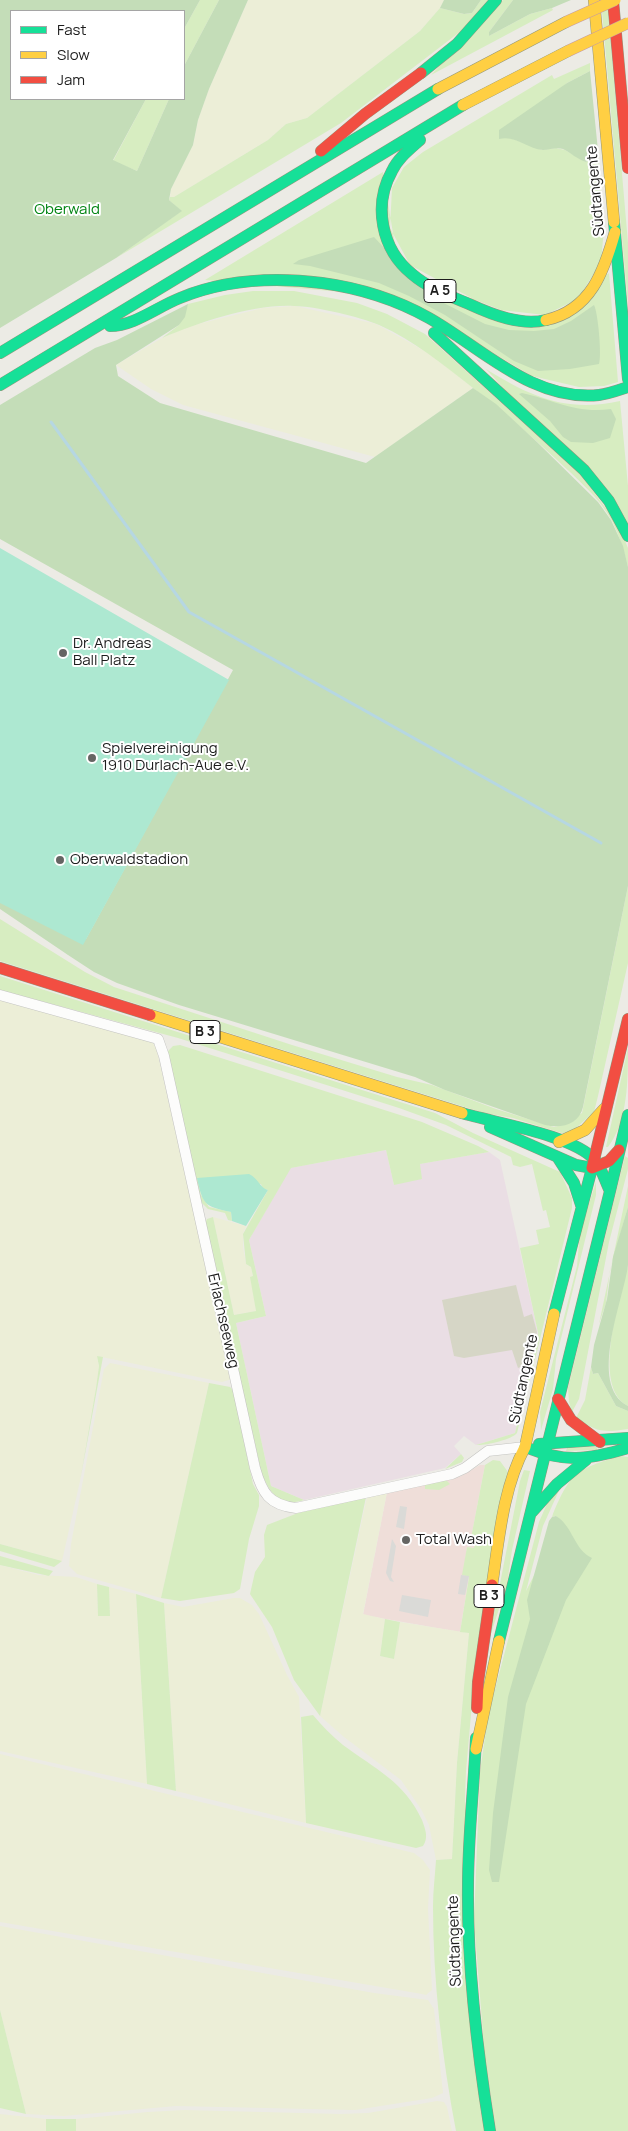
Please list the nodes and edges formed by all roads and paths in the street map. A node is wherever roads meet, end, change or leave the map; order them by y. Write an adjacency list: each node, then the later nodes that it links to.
1 (496, 0): 9 (main road)
2 (594, 0): 10 (main road, Südtangente)
3 (614, 0): 5 (main road); 9 (main road, bridge)
4 (628, 24): 7 (main road, A 5, bridge)
5 (622, 91): 6 (main road); 8 (main road)
6 (628, 109)
7 (451, 112): 10 (main road, A 5); 12 (main road, A 5)
8 (628, 168)
9 (299, 173): 13 (main road)
10 (615, 232): 14 (main road, Südtangente)
11 (396, 304): 12 (main road); 16 (main road); 17 (main road)
12 (102, 325): 15 (main road, A 5)
13 (0, 353)
14 (628, 380)
15 (0, 385)
16 (628, 387)
17 (628, 536)
18 (0, 968): 22 (main road, B 3)
19 (0, 995): 34 (street, Erlachseeweg)
20 (628, 1020): 21 (main road, Südtangente)
21 (609, 1102): 24 (main road); 27 (main road, Südtangente / B 3)
22 (466, 1114): 24 (main road, B 3); 26 (main road, B 3)
23 (628, 1115): 25 (main road, Südtangente)
24 (559, 1142): 27 (main road, B 3)
25 (619, 1150): 27 (main road); 28 (main road, Südtangente)
26 (557, 1158): 27 (main road, B 3); 29 (main road)
27 (595, 1164): 28 (main road); 29 (main road, Südtangente / B 3)
28 (610, 1191): 30 (main road, Südtangente / B 3)
29 (581, 1207): 34 (main road, Südtangente / B 3)
30 (558, 1399): 32 (main road); 33 (main road, Südtangente / B 3)
31 (628, 1438): 32 (main road)
32 (600, 1442): 33 (main road)
33 (547, 1443): 34 (main road); 36 (main road, Südtangente / B 3)
34 (525, 1447): 36 (main road); 39 (main road, Südtangente / B 3)
35 (628, 1448): 37 (main road)
36 (544, 1455): 37 (main road); 38 (main road, Südtangente / B 3)
37 (586, 1460): 38 (main road)
38 (530, 1515): 39 (main road, Südtangente / B 3)
39 (476, 1749): 40 (main road, Südtangente / B 3)
40 (490, 2131)

